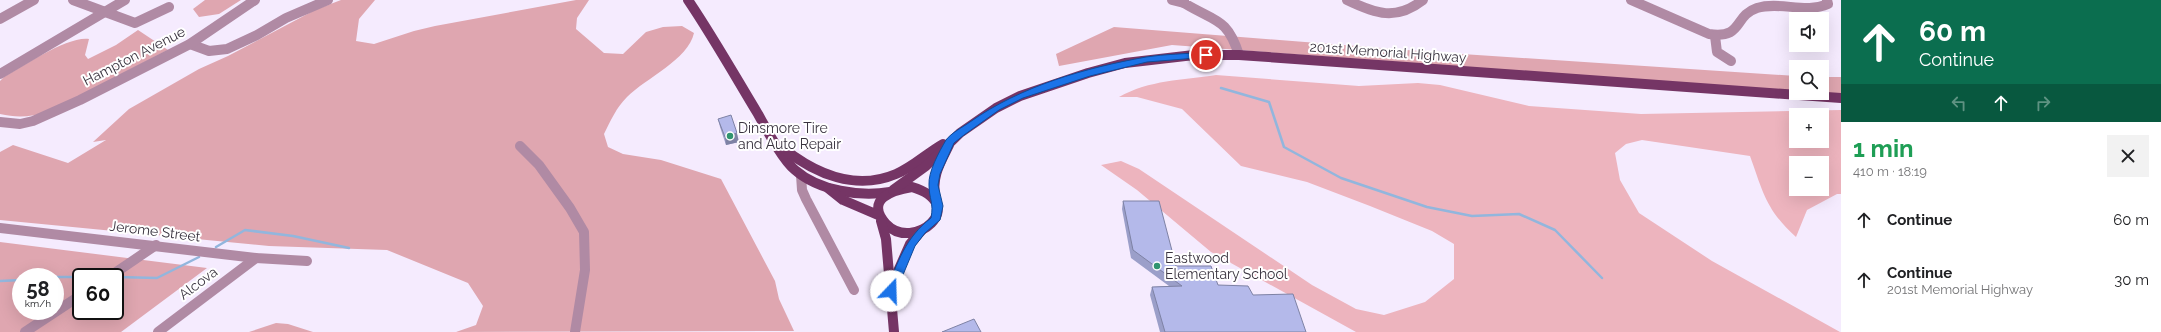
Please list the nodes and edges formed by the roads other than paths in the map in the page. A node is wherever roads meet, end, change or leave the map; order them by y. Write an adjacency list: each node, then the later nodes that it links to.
1 (34, 0): 15 (street)
2 (73, 0): 14 (street)
3 (125, 0): 14 (street)
4 (255, 0): 17 (street, Hampton Avenue)
5 (328, 0): 17 (street)
6 (688, 0): 23 (main road)
7 (1172, 0): 12 (street)
8 (1347, 0): 9 (street)
9 (1423, 0)
10 (1631, 0): 16 (street)
11 (1827, 0): 16 (street)
12 (1184, 1): 18 (street)
13 (169, 7): 14 (street)
14 (106, 11): 20 (street)
15 (0, 19)
16 (1715, 36): 19 (street)
17 (190, 44): 22 (street, Hampton Avenue)
18 (1240, 55): 21 (main road, 201st Memorial Highway); 24 (main road, 201st Memorial Highway)
19 (1731, 61)
20 (0, 74)
21 (1841, 98)
22 (0, 122)
23 (771, 136): 24 (main road); 26 (main road)
24 (951, 141): 28 (main road, 201st Memorial Highway); 29 (main road, 201st Memorial Highway)
25 (520, 146): 42 (street)
26 (801, 175): 27 (main road); 38 (street)
27 (825, 186): 28 (main road); 30 (main road)
28 (892, 191): 29 (main road); 30 (main road)
29 (935, 199): 32 (main road)
30 (880, 218): 32 (main road); 37 (main road)
31 (0, 228): 33 (street, Jerome Street)
32 (922, 230): 37 (main road)
33 (156, 245): 34 (street, Jerome Street); 36 (street)
34 (256, 258): 35 (street, Jerome Street); 41 (street, Alcova)
35 (307, 261)
36 (122, 268)
37 (891, 287): 43 (main road)
38 (854, 290)
39 (72, 301): 40 (street)
40 (25, 332)
41 (158, 332)
42 (575, 332)
43 (894, 332)

